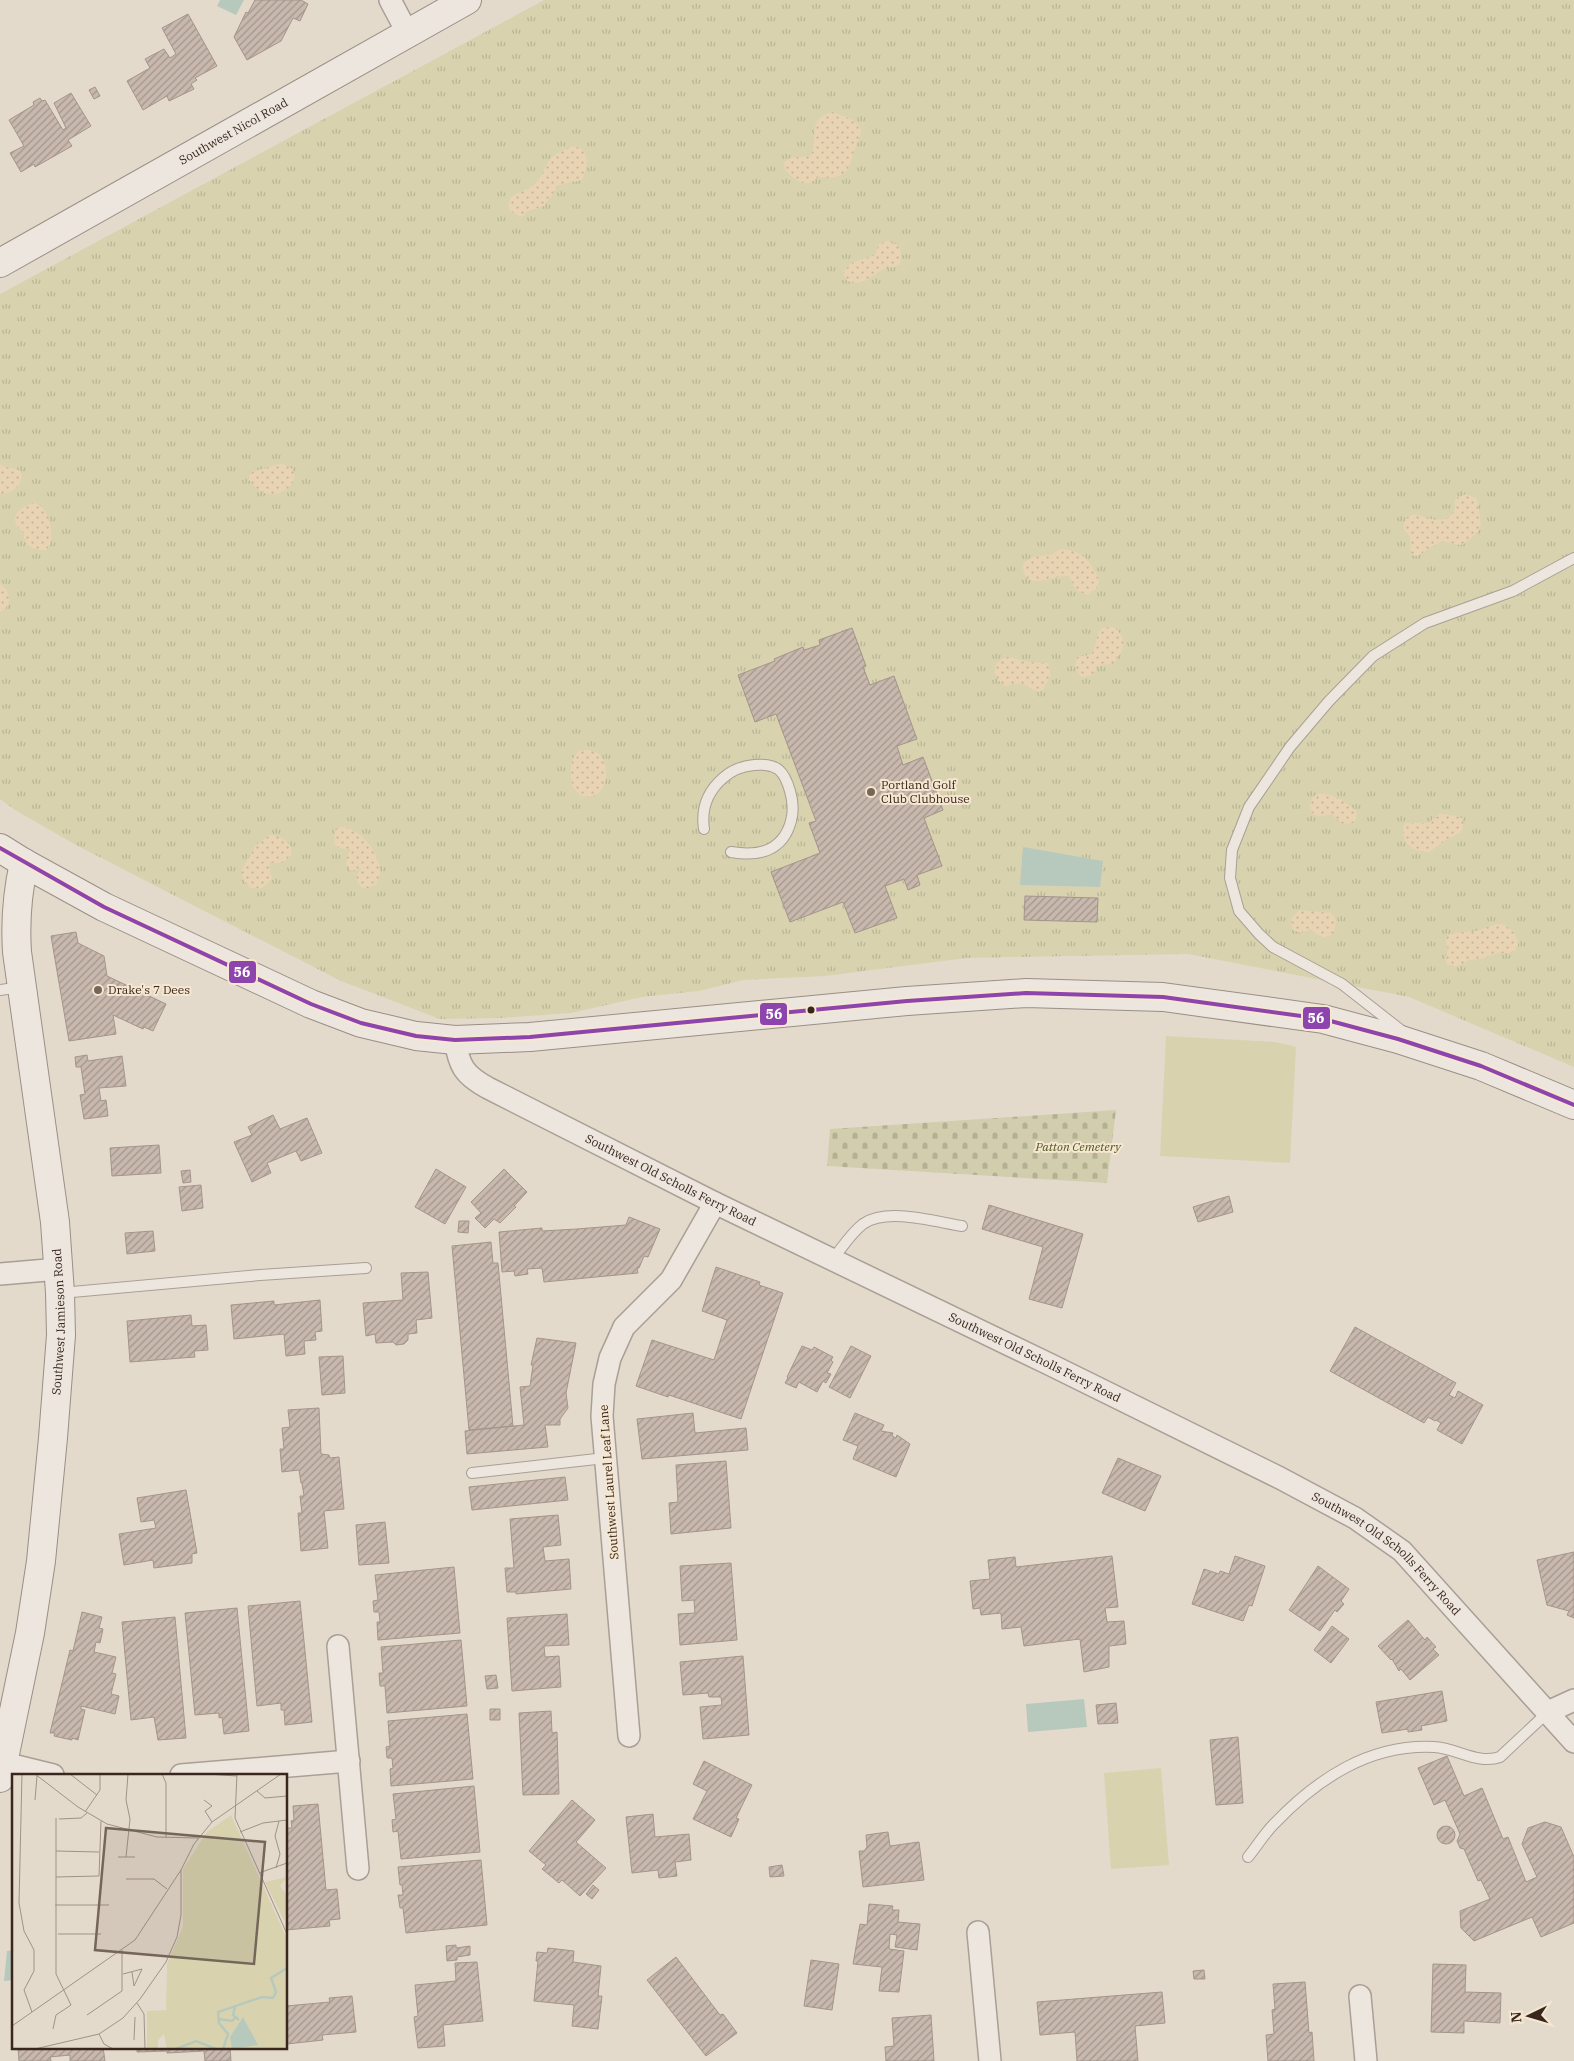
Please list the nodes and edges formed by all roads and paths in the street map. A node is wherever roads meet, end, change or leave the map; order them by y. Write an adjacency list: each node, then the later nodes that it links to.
1 (390, 0): 3 (street)
2 (468, 0): 3 (main road, Southwest Nicol Road)
3 (408, 34): 4 (main road, Southwest Nicol Road)
4 (0, 263)
5 (1574, 558): 12 (lane)
6 (704, 829): 8 (lane)
7 (0, 848): 9 (main road)
8 (731, 852)
9 (24, 864): 10 (main road, Southwest Jamieson Road); 11 (main road)
10 (11, 988): 19 (main road, Southwest Jamieson Road)
11 (455, 1040): 12 (main road); 14 (street, Southwest Old Scholls Ferry Road)
12 (1422, 1047): 13 (main road)
13 (1574, 1105)
14 (715, 1203): 16 (street, Southwest Old Scholls Ferry Road); 20 (street, Southwest Laurel Leaf Lane)
15 (962, 1226): 16 (lane)
16 (832, 1260): 24 (street, Southwest Old Scholls Ferry Road)
17 (366, 1268): 19 (lane)
18 (0, 1274): 19 (street)
19 (59, 1281): 28 (main road, Southwest Jamieson Road)
20 (605, 1458): 21 (lane); 25 (street, Southwest Laurel Leaf Lane)
21 (472, 1473)
22 (338, 1646): 27 (street)
23 (1574, 1700): 24 (street)
24 (1548, 1712): 26 (street, Southwest Old Scholls Ferry Road); 31 (lane)
25 (629, 1736)
26 (1574, 1742)
27 (349, 1761): 30 (street); 32 (street)
28 (1, 1768): 29 (street)
29 (46, 1774)
30 (193, 1774)
31 (1248, 1857)
32 (358, 1869)
33 (978, 1932): 35 (street)
34 (1360, 1996): 36 (street)
35 (990, 2061)
36 (1366, 2061)

